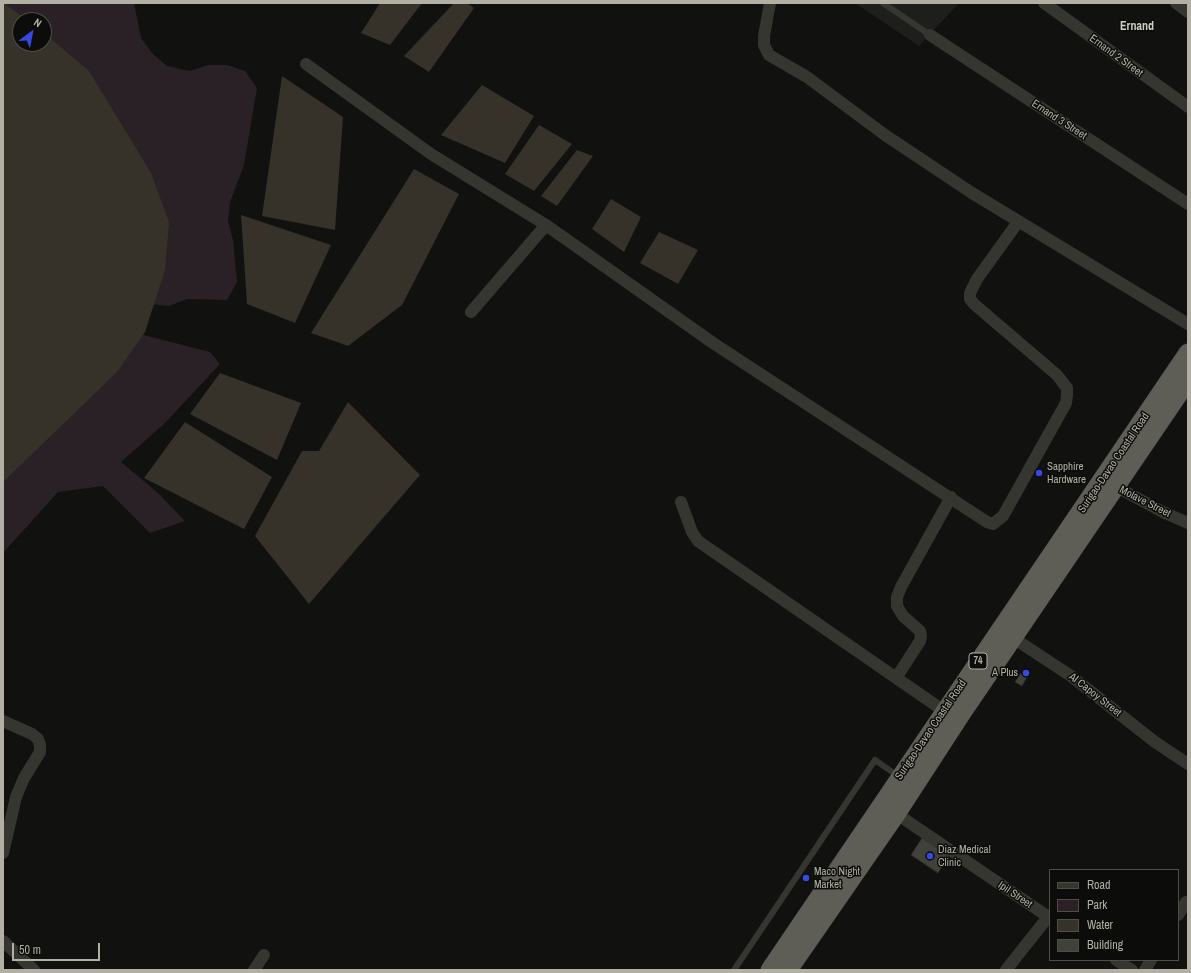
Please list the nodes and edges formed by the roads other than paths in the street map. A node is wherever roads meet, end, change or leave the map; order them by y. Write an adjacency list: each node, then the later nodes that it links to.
1 (770, 3): 10 (street)
2 (883, 3): 6 (lane)
3 (1044, 3): 8 (street, Ernand 2 Street)
4 (1176, 3): 5 (street)
5 (1188, 12)
6 (930, 35): 9 (street, Ernand 3 Street)
7 (306, 64): 11 (street)
8 (1188, 107)
9 (1188, 204)
10 (1018, 222): 13 (street); 17 (street)
11 (546, 225): 12 (street); 17 (street)
12 (471, 312)
13 (1188, 324)
14 (1188, 353): 16 (highway, Surigao-Davao Coastal Road / 74)
15 (1188, 380): 16 (highway, Surigao-Davao Coastal Road / 74)
16 (1109, 483): 19 (street, Molave Street); 20 (highway, Surigao-Davao Coastal Road / 74)
17 (951, 497): 21 (street)
18 (681, 502): 21 (street)
19 (1188, 523)
20 (1006, 634): 22 (highway, Surigao-Davao Coastal Road / 74); 24 (street, Al Capoy Street); 26 (highway, Surigao-Davao Coastal Road / 74)
21 (896, 678): 22 (street)
22 (944, 711): 25 (highway, Surigao-Davao Coastal Road / 74)
23 (3, 721): 27 (street)
24 (1188, 764)
25 (900, 777): 26 (highway, Surigao-Davao Coastal Road / 74); 37 (lane)
26 (889, 809): 30 (street, Ipil Street); 38 (highway, Surigao-Davao Coastal Road / 74); 39 (highway, Surigao-Davao Coastal Road / 74)
27 (3, 853)
28 (1186, 902): 29 (street)
29 (1179, 913)
30 (1049, 918): 40 (street)
31 (3, 941): 35 (street)
32 (264, 955): 36 (street)
33 (1118, 961): 41 (street)
34 (1150, 961): 42 (street)
35 (34, 970)
36 (254, 970)
37 (734, 970)
38 (770, 970)
39 (788, 970)
40 (1006, 970)
41 (1132, 970)
42 (1145, 970)

